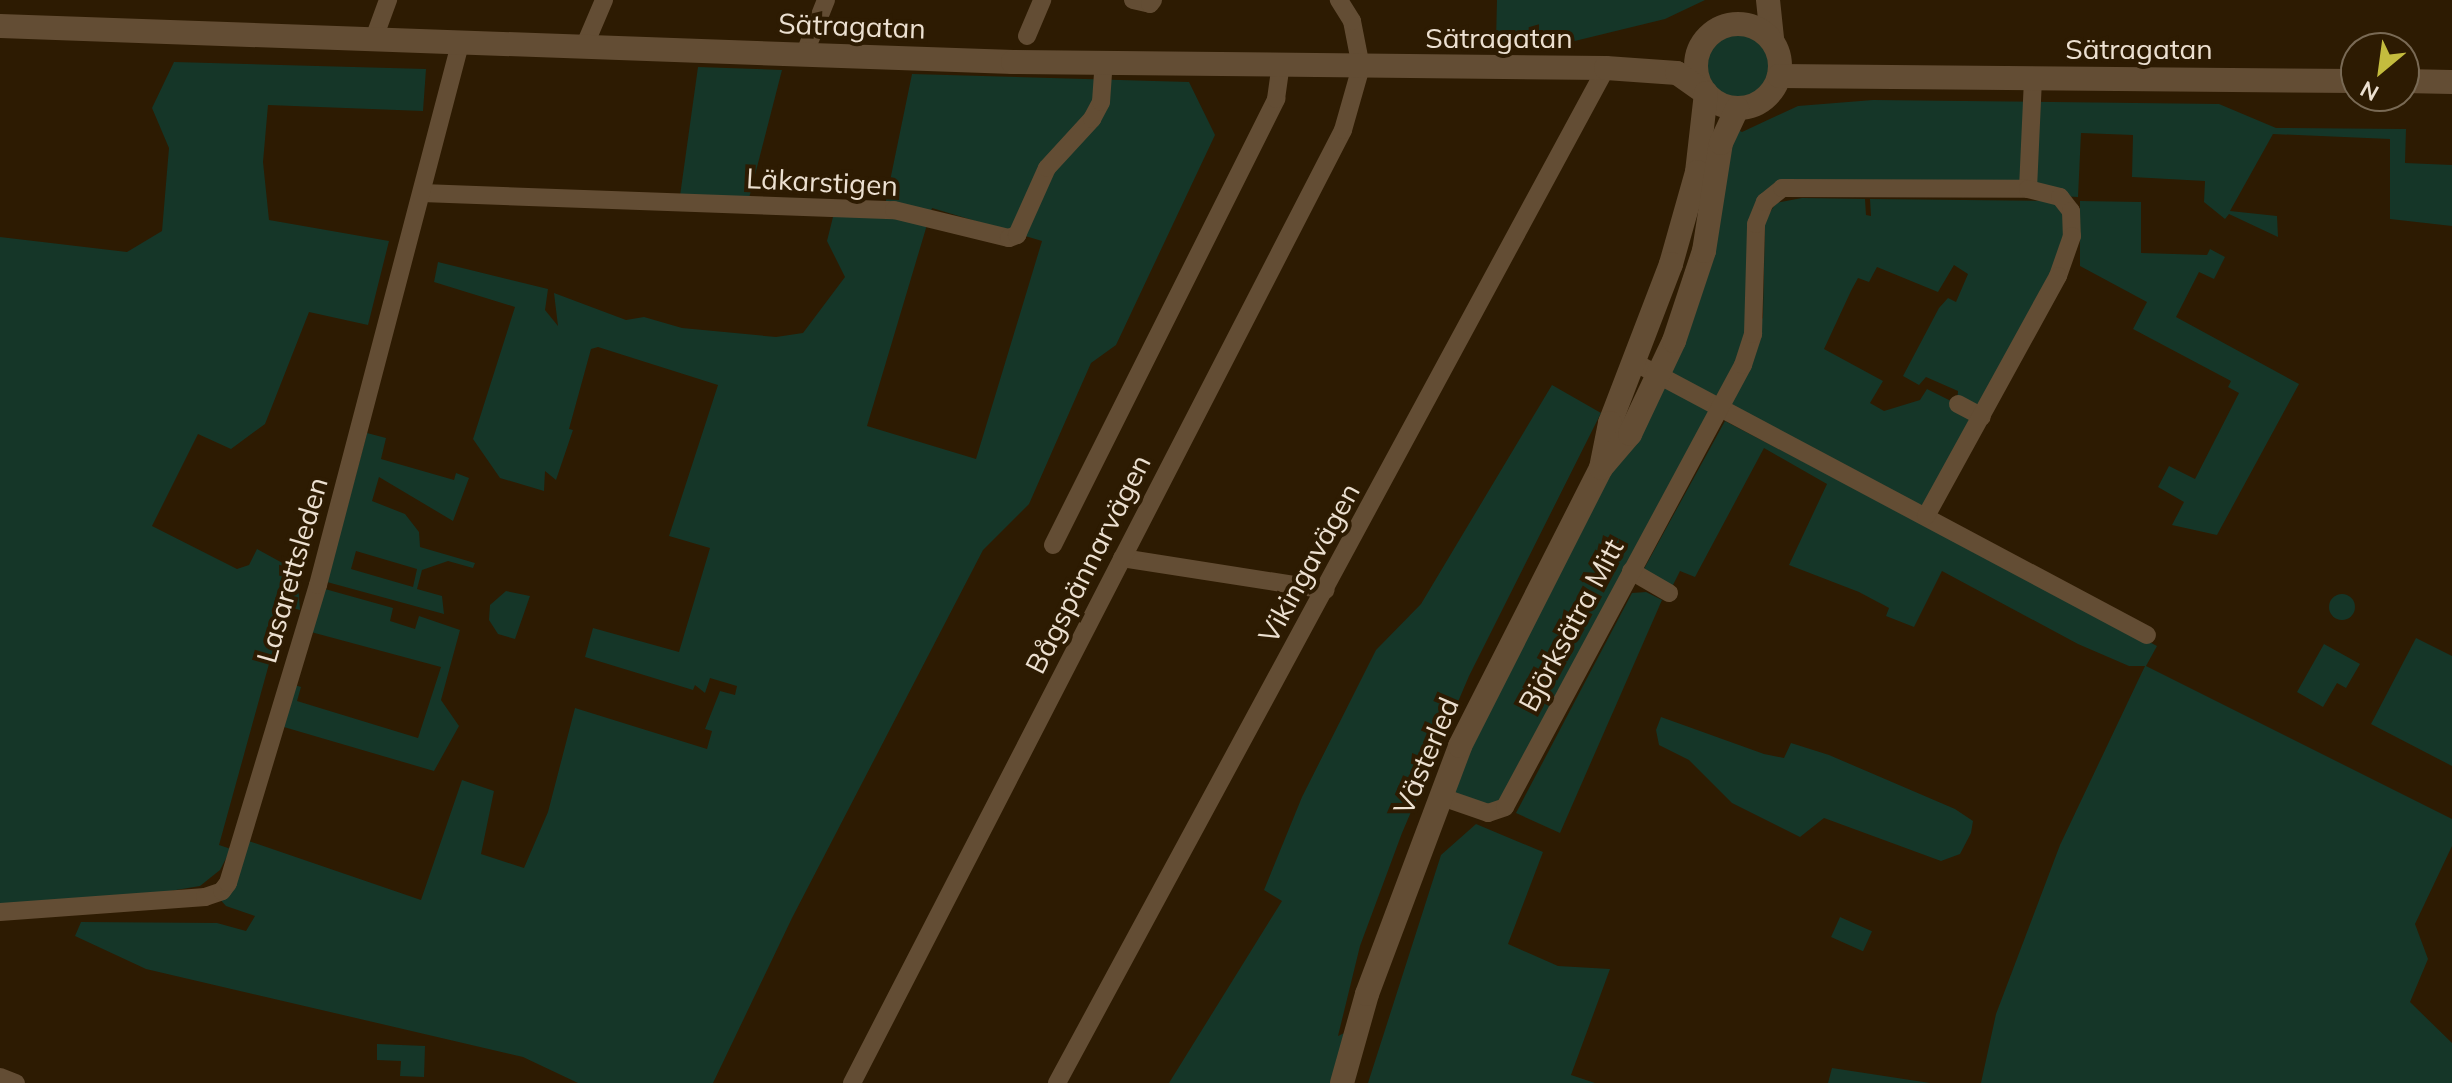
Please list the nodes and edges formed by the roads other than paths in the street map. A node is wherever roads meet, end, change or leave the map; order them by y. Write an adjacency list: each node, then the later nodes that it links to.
1 (388, 0): 14 (street)
2 (604, 0): 16 (street)
3 (826, 0): 17 (street)
4 (1042, 0): 12 (street)
5 (1133, 0): 6 (street)
6 (1153, 0)
7 (1339, 0): 21 (street)
8 (1744, 0): 10 (street)
9 (1768, 0): 13 (street)
10 (1735, 23): 13 (street); 18 (street)
11 (0, 26): 14 (street, Sätragatan)
12 (1027, 36)
13 (1772, 39): 27 (street)
14 (373, 41): 15 (street, Sätragatan)
15 (460, 44): 16 (street, Sätragatan); 31 (street, Lasarettsleden)
16 (584, 47): 17 (street, Sätragatan)
17 (804, 55): 19 (street, Sätragatan)
18 (1697, 55): 22 (street, Sätragatan); 28 (street)
19 (1104, 63): 20 (street, Sätragatan); 31 (street, Läkarstigen)
20 (1281, 65): 21 (street, Sätragatan); 39 (street)
21 (1361, 67): 22 (street, Sätragatan); 40 (street, Bågspännarvägen)
22 (1606, 68): 28 (street, Sätragatan); 42 (street, Vikingavägen)
23 (2033, 78): 24 (street, Sätragatan); 27 (street, Sätragatan); 30 (street)
24 (2340, 81)
25 (2420, 81): 26 (street)
26 (2452, 82)
27 (1776, 84): 29 (street)
28 (1706, 93): 29 (street); 32 (street, Västerled)
29 (1737, 108): 33 (street, Västerled)
30 (2028, 189): 35 (street, Björksätra Mitt); 36 (street, Björksätra Mitt)
31 (422, 193): 46 (street, Lasarettsleden)
32 (1634, 362): 33 (street); 37 (street, Västerled)
33 (1658, 374): 35 (street); 37 (street, Västerled)
34 (1958, 404): 36 (street)
35 (1720, 407): 38 (street); 41 (street, Björksätra Mitt)
36 (1982, 417): 38 (street, Björksätra Mitt)
37 (1601, 468): 45 (street, Västerled)
38 (1926, 516): 44 (street)
39 (1053, 545)
40 (1122, 558): 42 (street); 49 (street, Bågspännarvägen)
41 (1631, 571): 43 (street); 45 (street, Björksätra Mitt)
42 (1326, 590): 50 (street, Vikingavägen)
43 (1669, 593)
44 (2147, 635)
45 (1439, 796): 51 (street, Västerled)
46 (0, 912)
47 (0, 1077): 48 (street)
48 (16, 1083)
49 (852, 1083)
50 (1057, 1083)
51 (1342, 1083)

